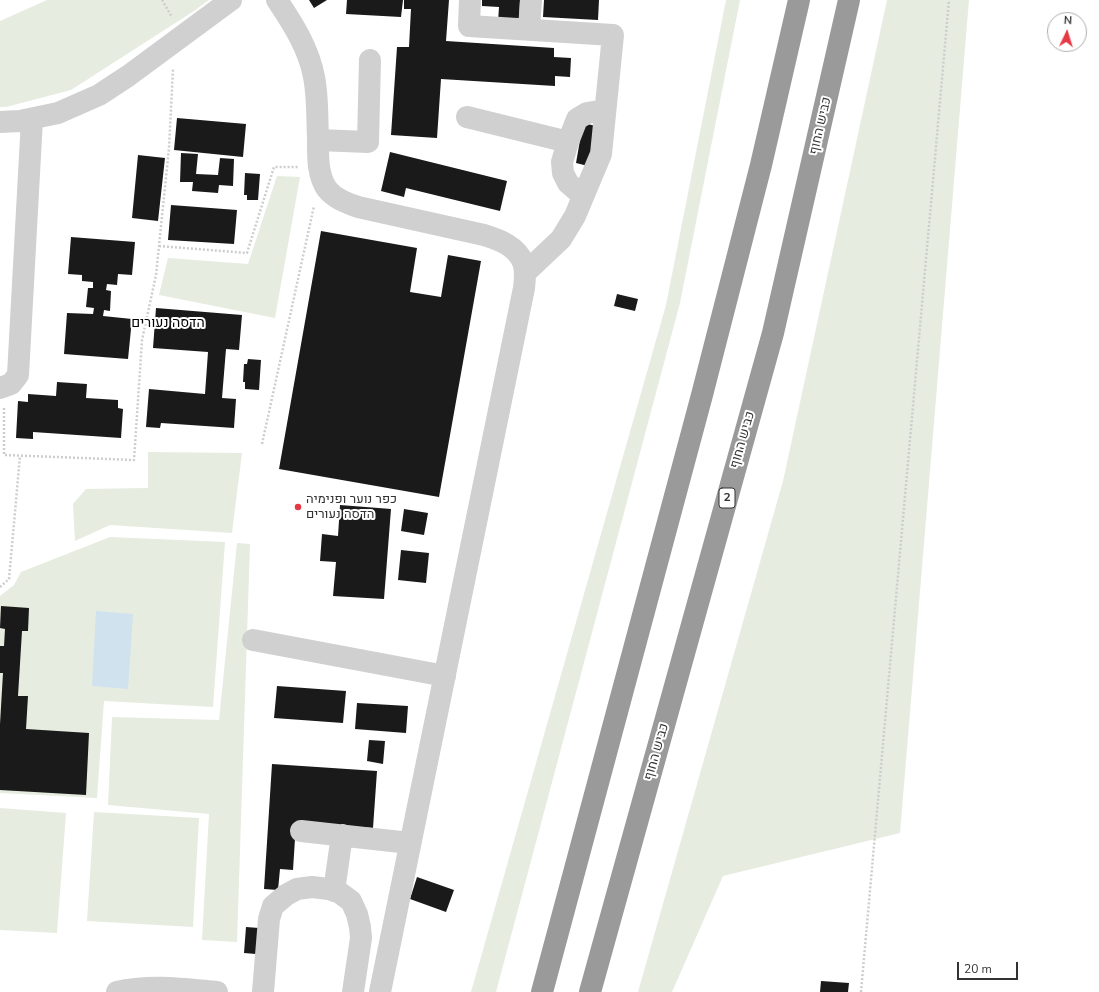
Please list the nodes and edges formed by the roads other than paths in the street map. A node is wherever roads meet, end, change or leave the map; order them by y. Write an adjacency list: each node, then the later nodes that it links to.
1 (231, 0): 11 (street)
2 (277, 0): 13 (street)
3 (470, 0): 7 (street)
4 (531, 0): 7 (street)
5 (799, 0): 29 (highway)
6 (850, 0): 30 (highway, כביש החוף / 2)
7 (529, 30): 9 (street)
8 (370, 60): 13 (street)
9 (605, 110): 14 (street); 15 (street)
10 (467, 117): 14 (street)
11 (32, 119): 12 (street); 17 (street)
12 (0, 122)
13 (318, 140): 16 (street)
14 (568, 142): 15 (street)
15 (583, 196): 16 (street)
16 (525, 273): 19 (street)
17 (2, 387)
18 (253, 640): 19 (street)
19 (444, 676): 22 (street)
20 (301, 831): 21 (street)
21 (342, 835): 22 (street); 23 (street)
22 (410, 843): 28 (street)
23 (334, 890): 26 (street); 27 (street)
24 (117, 992): 25 (street)
25 (217, 992)
26 (263, 992)
27 (353, 992)
28 (380, 992)
29 (542, 992)
30 (590, 992)

